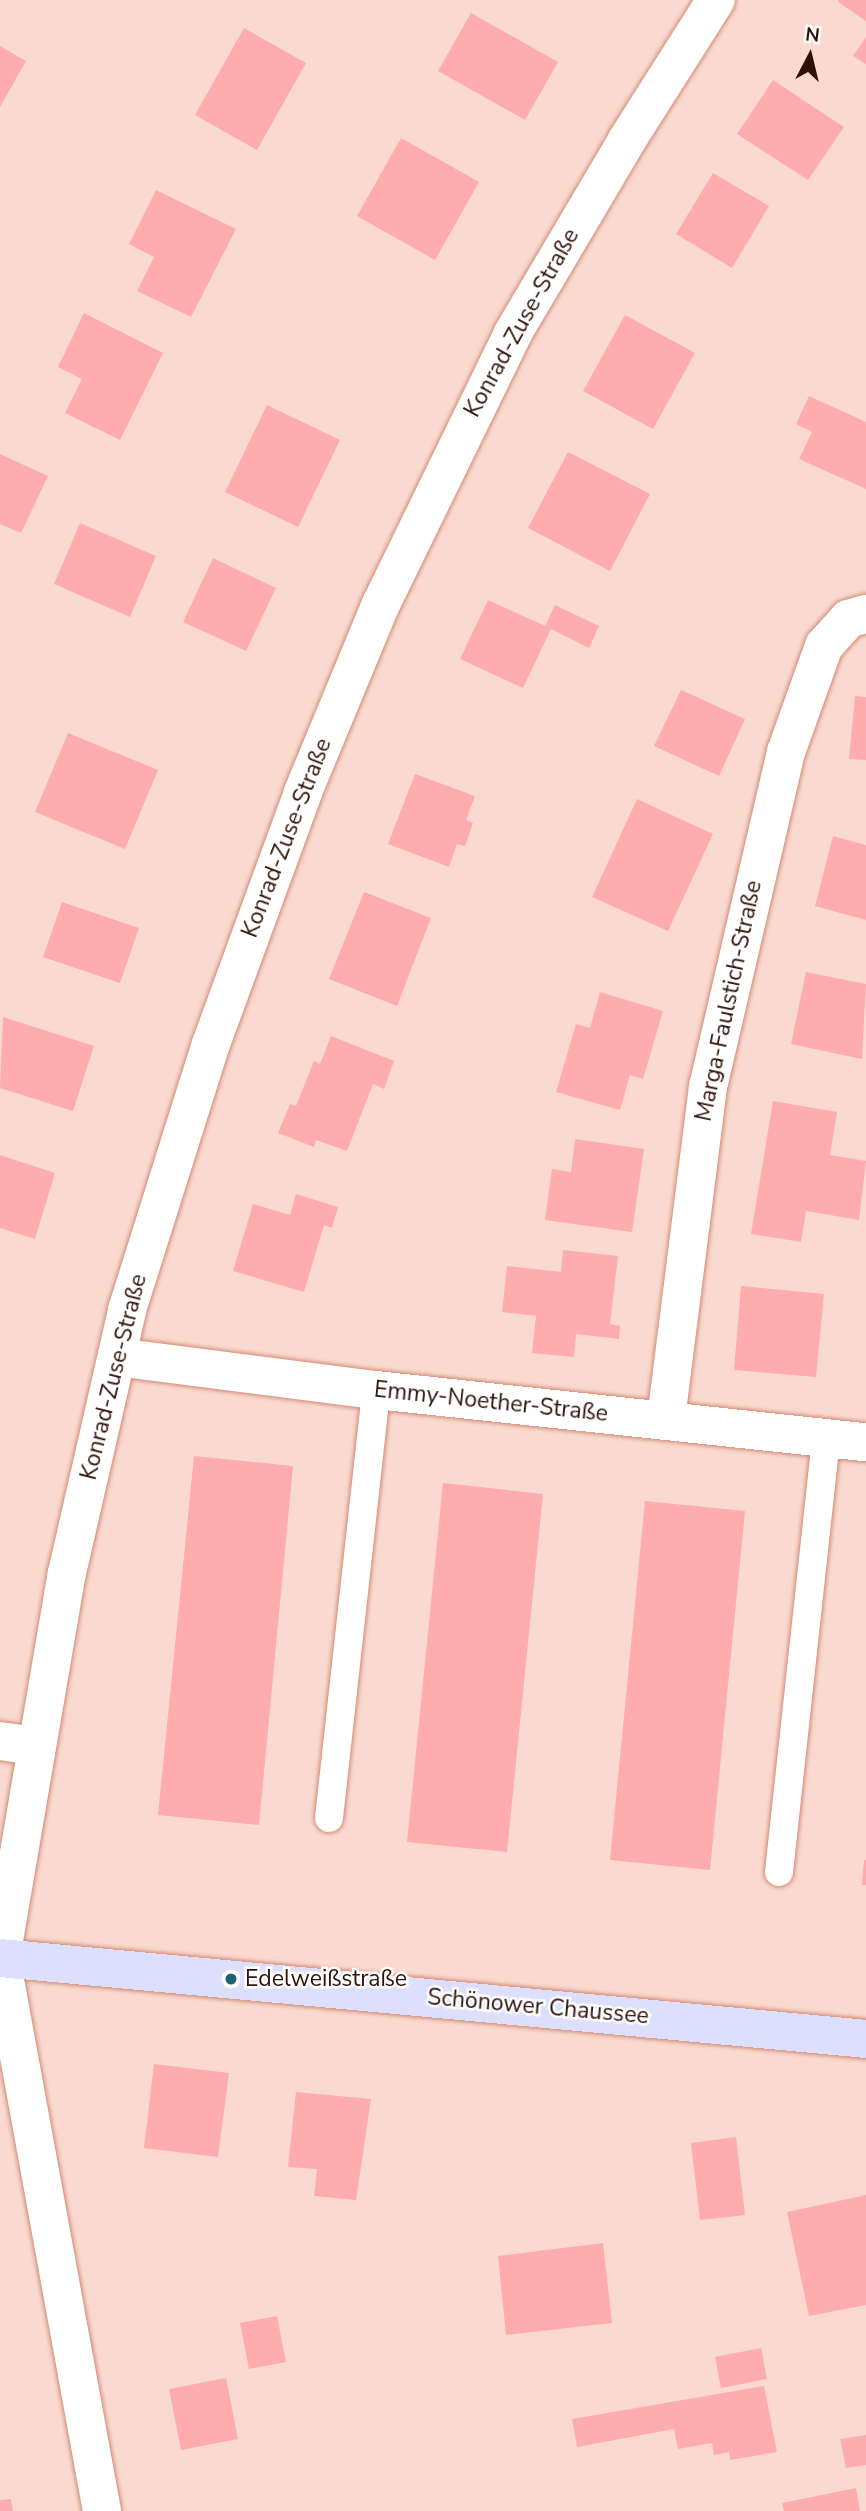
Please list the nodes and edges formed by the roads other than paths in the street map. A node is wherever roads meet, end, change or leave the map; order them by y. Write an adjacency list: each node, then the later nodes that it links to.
1 (716, 0): 3 (street, Konrad-Zuse-Straße)
2 (866, 614): 5 (street, Marga-Faulstich-Straße)
3 (117, 1357): 4 (street, Emmy-Noether-Straße); 8 (street, Konrad-Zuse-Straße)
4 (376, 1390): 5 (street, Emmy-Noether-Straße); 9 (lane)
5 (666, 1419): 6 (street, Emmy-Noether-Straße)
6 (827, 1438): 7 (street, Emmy-Noether-Straße); 10 (lane)
7 (866, 1442)
8 (18, 1743): 11 (street, Konrad-Zuse-Straße)
9 (329, 1818)
10 (779, 1872)
11 (1, 1958): 12 (main road, Schönower Chaussee); 13 (street)
12 (866, 2039)
13 (102, 2511)

